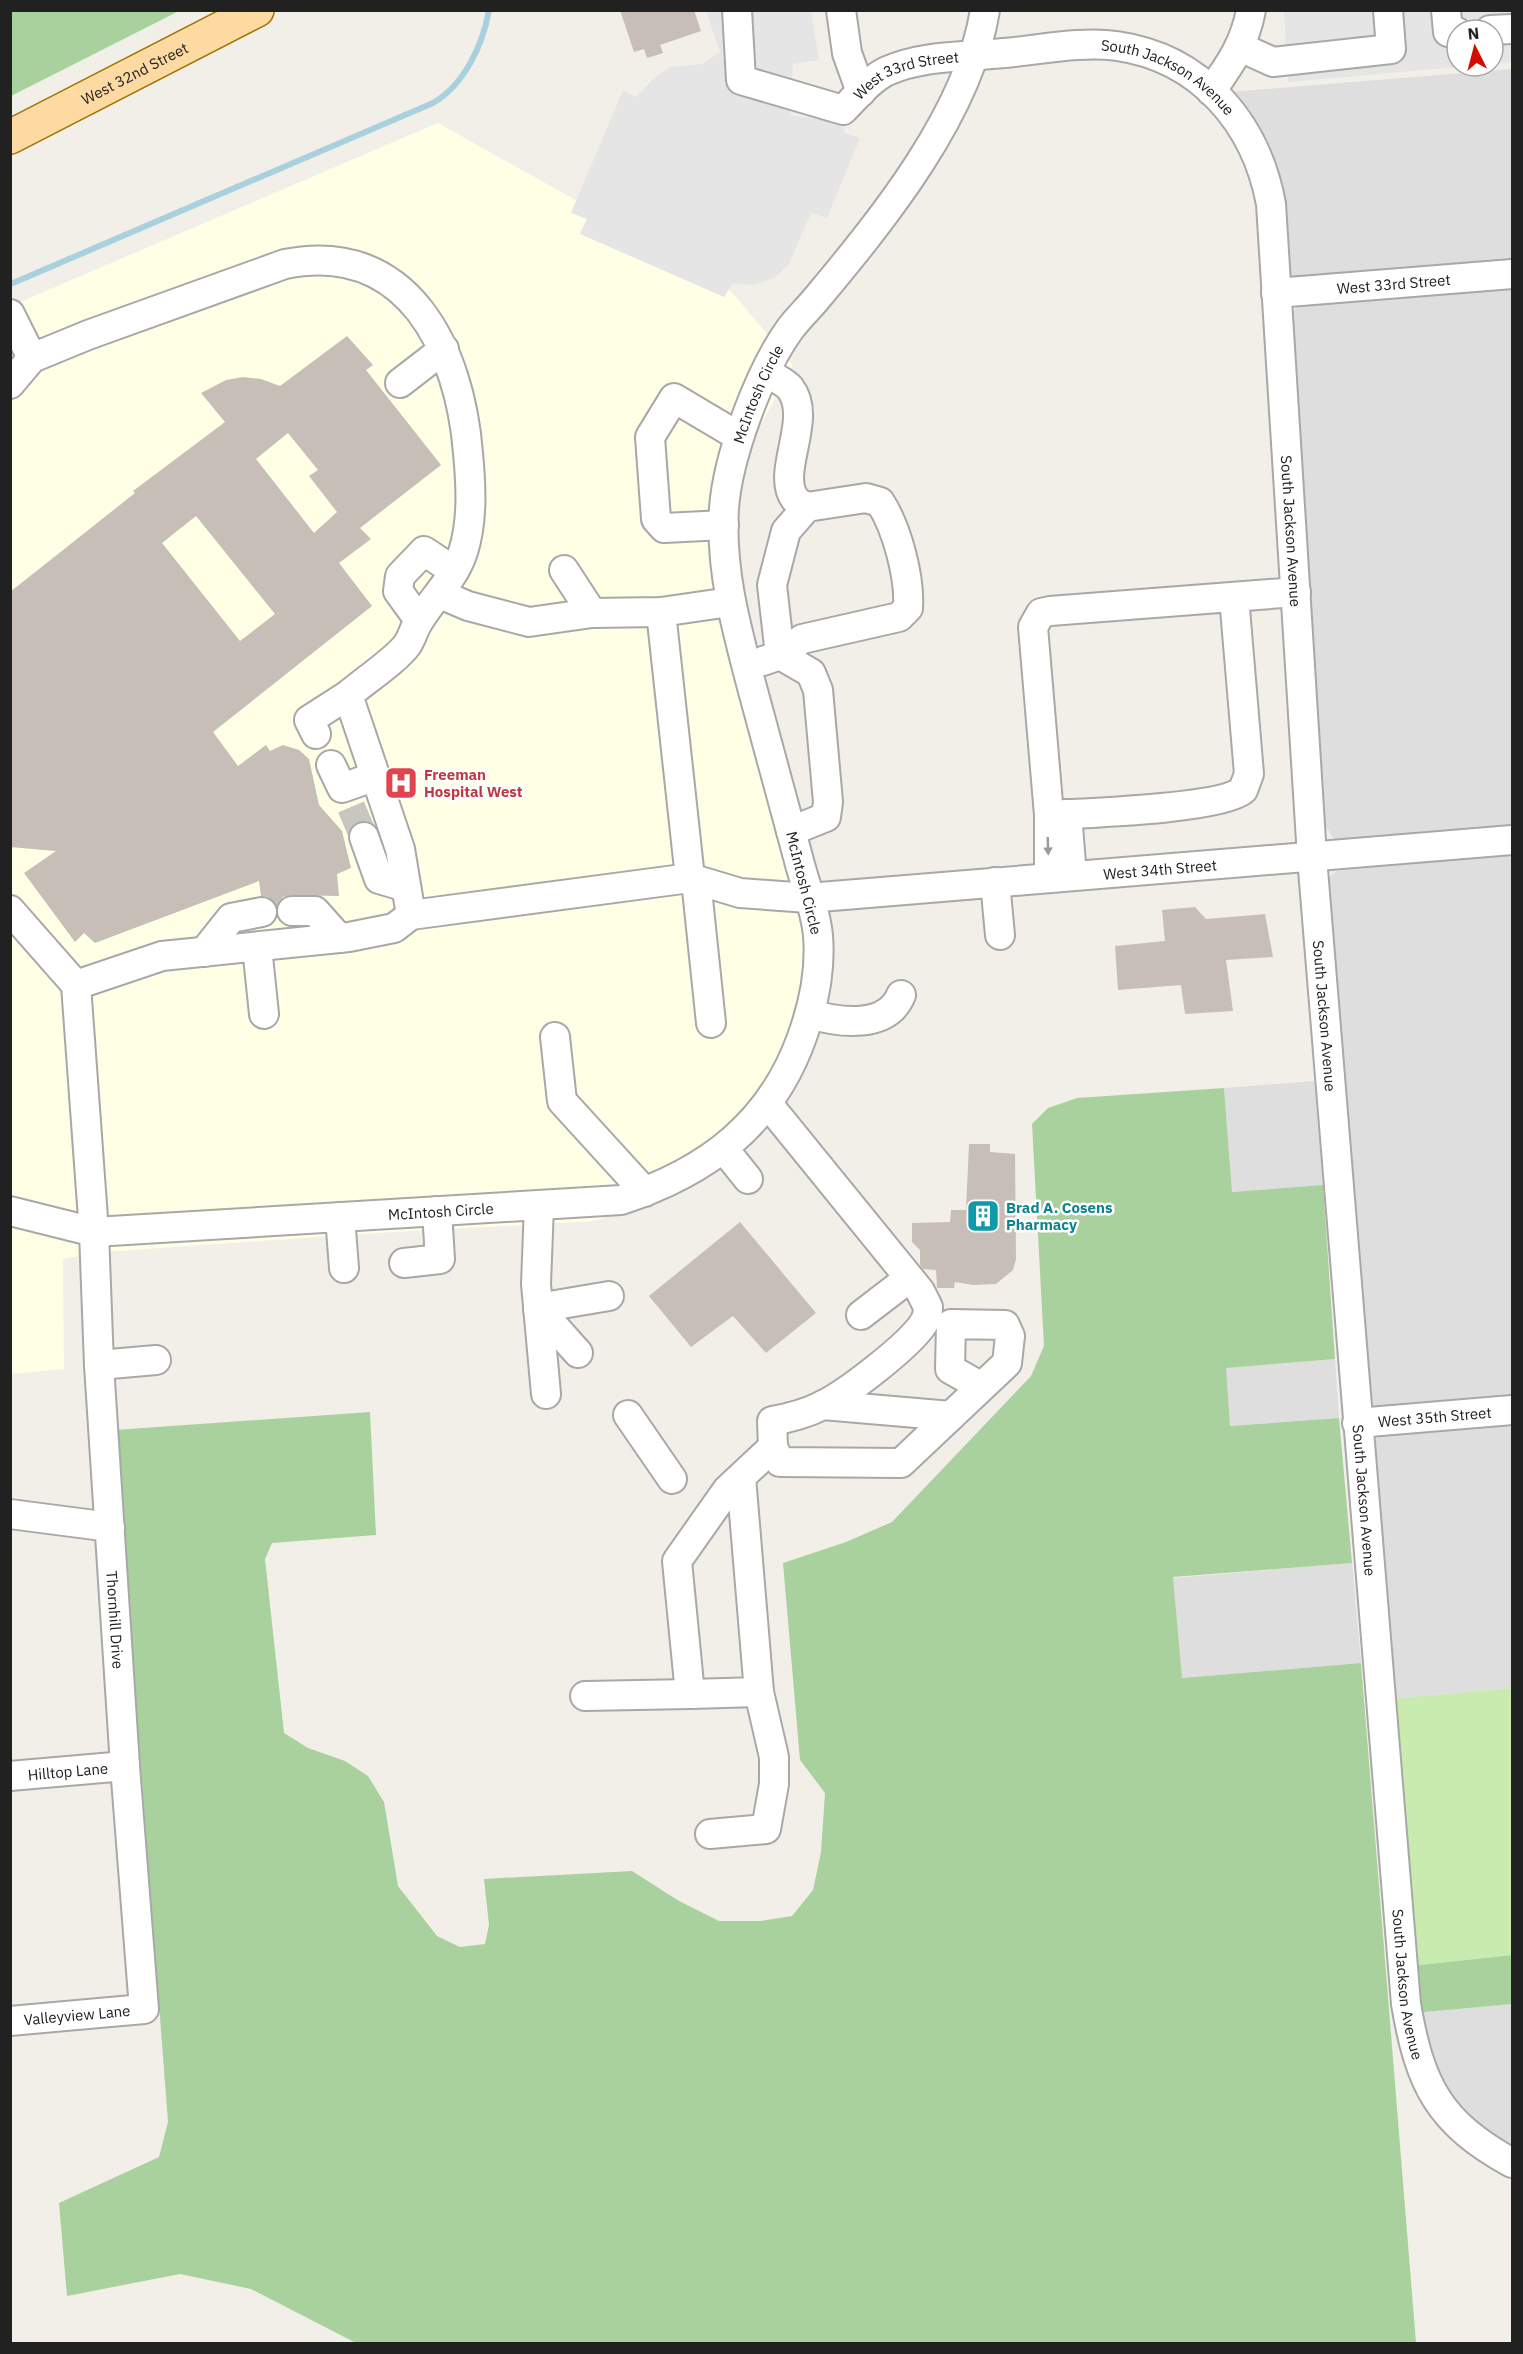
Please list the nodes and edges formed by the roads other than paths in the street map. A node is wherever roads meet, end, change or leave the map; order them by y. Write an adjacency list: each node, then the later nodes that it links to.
1 (257, 10): 11 (main road, West 32nd Street)
2 (737, 10): 10 (street, West 33rd Street)
3 (841, 10): 10 (street)
4 (984, 10): 8 (street, McIntosh Circle)
5 (1251, 10): 7 (street)
6 (1388, 10): 7 (street)
7 (1240, 47): 9 (street)
8 (975, 56): 9 (street, South Jackson Avenue); 10 (street, West 33rd Street); 17 (street, McIntosh Circle)
9 (1211, 91): 13 (street, South Jackson Avenue)
10 (861, 92)
11 (10, 137)
12 (1512, 274): 13 (street, West 33rd Street)
13 (1276, 293): 25 (street, South Jackson Avenue)
14 (10, 314): 16 (street)
15 (444, 349): 16 (street); 19 (street); 24 (street)
16 (32, 358): 18 (street)
17 (767, 372): 20 (street, McIntosh Circle); 21 (street)
18 (10, 384)
19 (400, 384)
20 (738, 436): 22 (street, McIntosh Circle); 22 (street)
21 (807, 507): 31 (street); 31 (street)
22 (724, 525): 27 (street, McIntosh Circle)
23 (564, 570): 29 (street)
24 (447, 582): 29 (street); 30 (street); 30 (street)
25 (1296, 592): 26 (street); 41 (street, South Jackson Avenue)
26 (1234, 597): 37 (street); 37 (street)
27 (730, 602): 28 (street); 32 (street, McIntosh Circle)
28 (661, 612): 29 (street); 43 (street)
29 (592, 613)
30 (419, 620): 33 (street)
31 (780, 655): 32 (street); 38 (street)
32 (747, 666): 38 (street, McIntosh Circle)
33 (348, 695): 34 (street); 35 (street)
34 (316, 734)
35 (376, 776): 36 (street); 45 (street)
36 (341, 787)
37 (1058, 814): 42 (street)
38 (791, 831): 46 (street, McIntosh Circle)
39 (364, 837): 45 (street)
40 (1512, 840): 41 (street, West 34th Street)
41 (1312, 857): 42 (street, West 34th Street); 85 (street, South Jackson Avenue)
42 (1060, 877): 44 (street, West 34th Street)
43 (693, 879): 46 (street, West 34th Street); 50 (street); 59 (street)
44 (995, 882): 46 (street, West 34th Street); 51 (street)
45 (406, 887): 50 (street)
46 (808, 898): 58 (street, McIntosh Circle)
47 (10, 910): 55 (street)
48 (292, 911): 52 (street)
49 (262, 912): 54 (street)
50 (411, 915): 52 (street)
51 (1000, 935)
52 (339, 938): 53 (street)
53 (256, 947): 54 (street); 57 (street)
54 (204, 952): 55 (street)
55 (76, 985): 69 (street, Thornhill Drive)
56 (901, 995): 58 (street)
57 (264, 1014)
58 (810, 1014): 61 (street, McIntosh Circle)
59 (711, 1023)
60 (555, 1037): 64 (street)
61 (768, 1104): 62 (street, McIntosh Circle); 72 (street)
62 (724, 1149): 63 (street); 64 (street, McIntosh Circle)
63 (748, 1179)
64 (645, 1192): 65 (street, McIntosh Circle)
65 (539, 1206): 67 (street, McIntosh Circle); 74 (street)
66 (10, 1211): 69 (street, McIntosh Circle)
67 (437, 1211): 68 (street, McIntosh Circle); 70 (street)
68 (340, 1217): 69 (street, McIntosh Circle); 71 (street)
69 (94, 1232): 78 (street, Thornhill Drive)
70 (404, 1263)
71 (344, 1268)
72 (908, 1278): 75 (street); 81 (street)
73 (609, 1296): 74 (street)
74 (538, 1308): 76 (street); 80 (street)
75 (861, 1315)
76 (578, 1353)
77 (156, 1360): 78 (street)
78 (99, 1365): 90 (street, Thornhill Drive)
79 (980, 1386): 84 (street)
80 (546, 1394)
81 (823, 1406): 84 (street); 86 (street)
82 (1512, 1410): 85 (street, West 35th Street)
83 (628, 1415): 88 (street)
84 (951, 1416): 86 (street)
85 (1357, 1423): 99 (street, South Jackson Avenue)
86 (773, 1447): 87 (street)
87 (741, 1477): 91 (street); 92 (street)
88 (672, 1479)
89 (10, 1514): 90 (street)
90 (110, 1527): 94 (street, Thornhill Drive)
91 (759, 1692): 92 (street); 96 (street)
92 (690, 1694): 93 (street)
93 (585, 1696)
94 (125, 1766): 95 (street, Hilltop Lane); 97 (street, Thornhill Drive)
95 (10, 1776)
96 (710, 1834)
97 (144, 2009): 98 (street, Valleyview Lane)
98 (10, 2021)
99 (1512, 2163)

